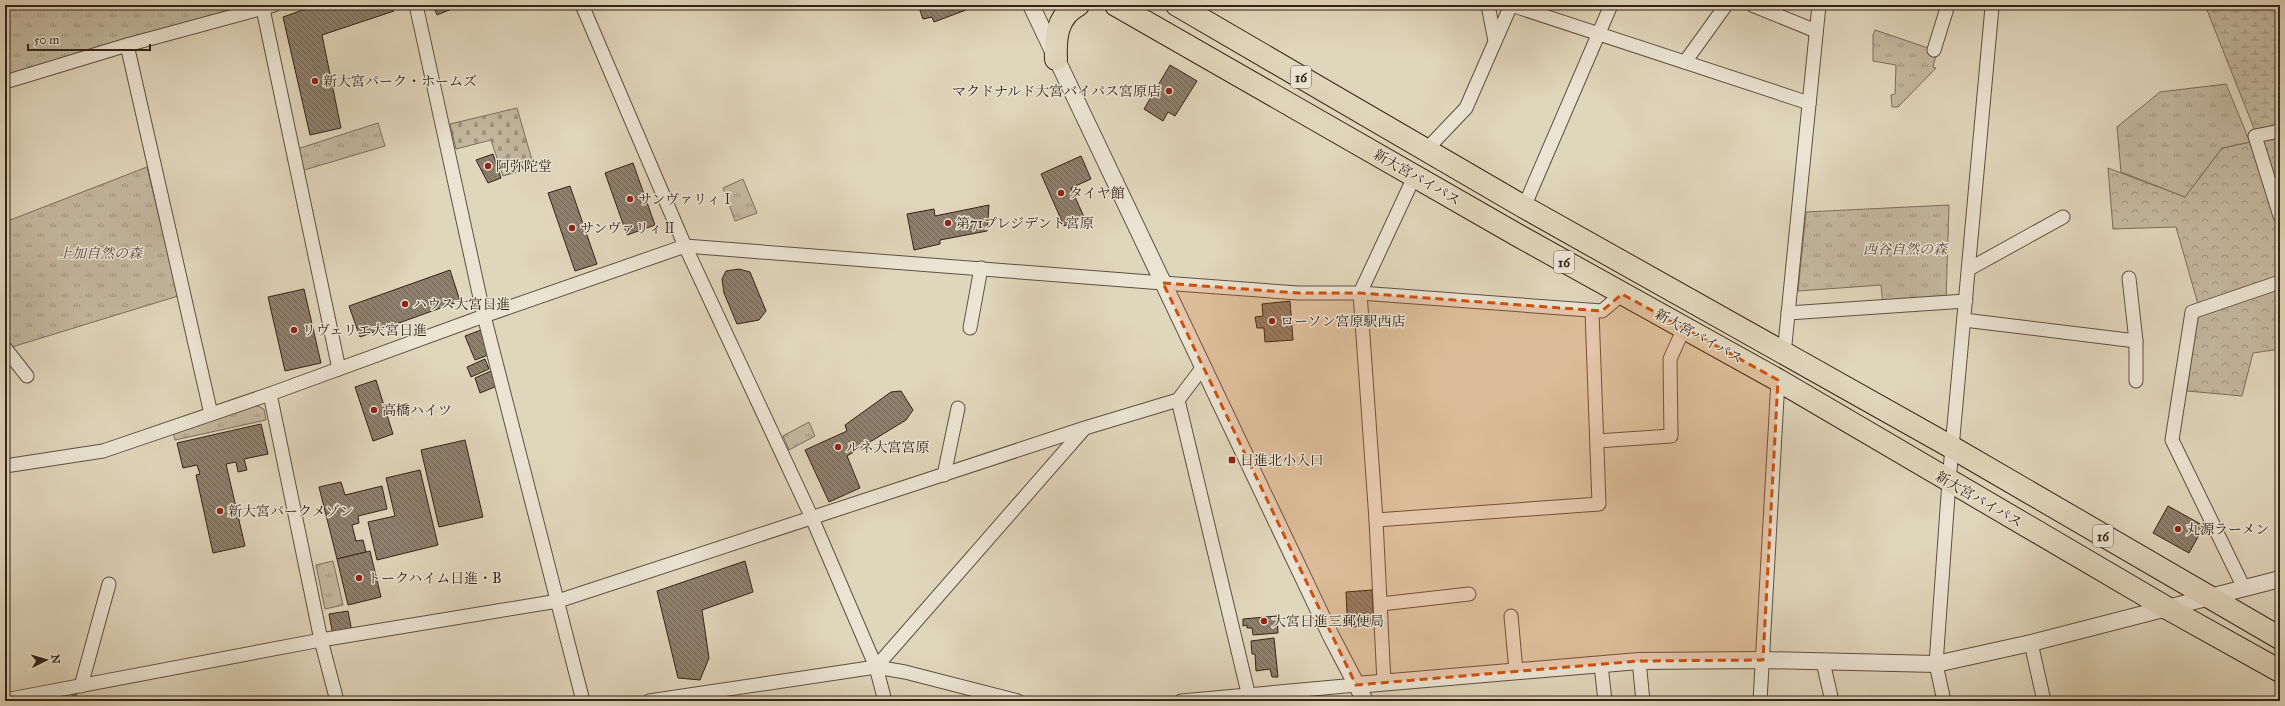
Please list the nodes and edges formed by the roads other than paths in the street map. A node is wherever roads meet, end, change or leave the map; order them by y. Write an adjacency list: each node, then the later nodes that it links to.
1 (416, 5): 42 (street)
2 (582, 5): 31 (street)
3 (1031, 5): 21 (street)
4 (1078, 5): 21 (highway)
5 (1116, 5): 27 (highway, 新大宮バイパス / 16)
6 (1177, 5): 26 (highway, 新大宮バイパス / 16)
7 (1488, 5): 18 (street)
8 (1511, 5): 17 (street); 18 (street)
9 (1611, 5): 17 (street)
10 (1726, 5): 22 (street)
11 (1752, 5): 16 (street)
12 (1819, 5): 16 (street)
13 (1948, 5): 20 (street)
14 (1990, 6): 33 (street)
15 (269, 7): 19 (street); 50 (street)
16 (1816, 31): 24 (street)
17 (1600, 34): 22 (street); 28 (street)
18 (1495, 41): 26 (street)
19 (127, 45): 23 (street); 57 (street)
20 (1934, 50)
21 (1056, 59): 36 (street)
22 (1685, 62): 24 (street)
23 (5, 82)
24 (1809, 103): 41 (street)
25 (2280, 131): 29 (street)
26 (1426, 150): 28 (highway, 新大宮バイパス / 16)
27 (1415, 175): 37 (street); 38 (highway, 新大宮バイパス / 16)
28 (1524, 206): 48 (highway, 新大宮バイパス / 16)
29 (2280, 216)
30 (2063, 217): 33 (street)
31 (685, 246): 32 (street); 42 (street); 64 (street)
32 (981, 268): 36 (street); 44 (street)
33 (1969, 269): 39 (street)
34 (2129, 278): 46 (street)
35 (2280, 282): 68 (street)
36 (1163, 284): 37 (street); 49 (street)
37 (1360, 293): 40 (street); 65 (street)
38 (1622, 294): 40 (street); 45 (highway, 新大宮バイパス / 16)
39 (1966, 301): 41 (street); 43 (street)
40 (1592, 311): 59 (street)
41 (1788, 313): 48 (street)
42 (484, 316): 50 (street); 71 (street)
43 (1964, 320): 46 (street); 60 (street)
44 (970, 328)
45 (1684, 328): 52 (highway, 新大宮バイパス / 16); 59 (street)
46 (2136, 341): 53 (street)
47 (5, 348): 51 (street)
48 (1784, 354): 60 (highway, 新大宮バイパス / 16)
49 (1203, 367): 55 (street); 87 (street)
50 (339, 369): 54 (street)
51 (27, 376)
52 (1778, 380): 63 (highway, 新大宮バイパス / 16); 78 (street)
53 (2136, 381)
54 (270, 394): 57 (street); 76 (street)
55 (1178, 400): 58 (street); 90 (street)
56 (958, 408): 62 (street)
57 (211, 414): 61 (street)
58 (1085, 428): 62 (street); 83 (street)
59 (1597, 440): 65 (street)
60 (1953, 448): 63 (street); 70 (highway, 新大宮バイパス / 16)
61 (5, 466)
62 (944, 475): 64 (street)
63 (1949, 481): 73 (highway, 新大宮バイパス / 16); 81 (street)
64 (812, 518): 71 (street); 83 (street)
65 (1376, 520): 72 (street)
66 (2280, 579): 68 (street)
67 (109, 584): 88 (street)
68 (2244, 588): 70 (street)
69 (1469, 594): 72 (street)
70 (2209, 598): 73 (street); 75 (highway, 新大宮バイパス / 16)
71 (558, 601): 76 (street); 93 (street)
72 (1381, 604): 86 (street)
73 (2167, 608): 77 (street); 85 (highway, 新大宮バイパス / 16)
74 (1511, 616): 84 (street)
75 (2280, 638)
76 (321, 640): 88 (street); 92 (street)
77 (2031, 643): 81 (street); 104 (street)
78 (1763, 660): 79 (street); 80 (street); 101 (street)
79 (1639, 661): 82 (street); 100 (street)
80 (1823, 662): 81 (street); 102 (street)
81 (1936, 664): 103 (street)
82 (1601, 665): 84 (street); 99 (street)
83 (876, 667): 89 (street); 95 (street); 96 (street)
84 (1516, 671): 86 (street)
85 (2280, 671)
86 (1384, 683): 87 (street)
87 (1356, 685): 90 (street); 98 (street)
88 (81, 686): 91 (street)
89 (708, 696): 94 (street)
90 (1250, 698): 97 (street)
91 (5, 700)
92 (337, 701)
93 (583, 701)
94 (649, 701)
95 (885, 701)
96 (1018, 701)
97 (1181, 701)
98 (1365, 701)
99 (1606, 701)
100 (1643, 701)
101 (1760, 701)
102 (1832, 701)
103 (1944, 701)
104 (2044, 701)

